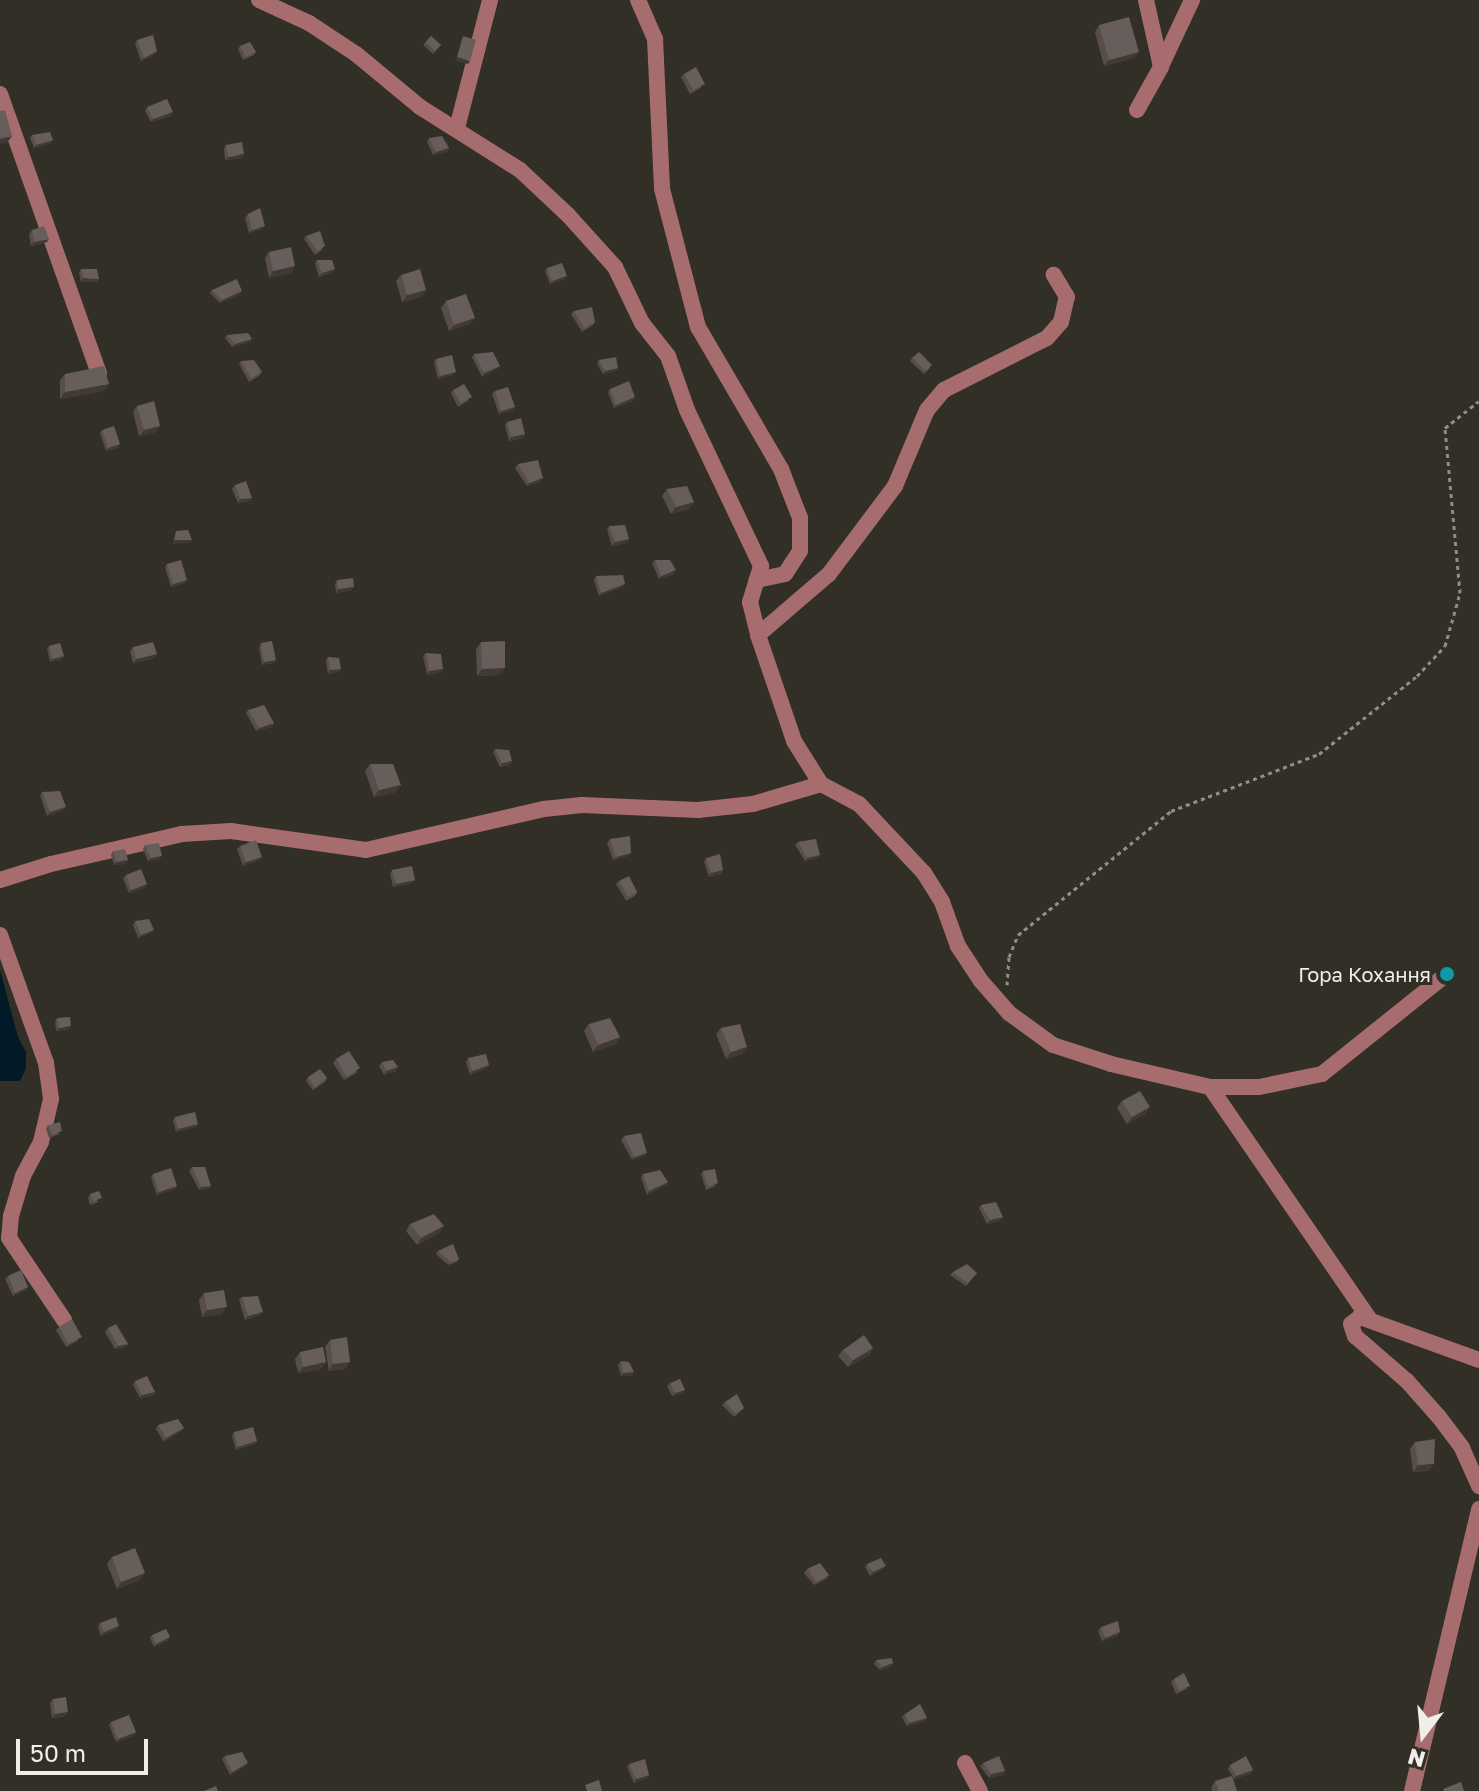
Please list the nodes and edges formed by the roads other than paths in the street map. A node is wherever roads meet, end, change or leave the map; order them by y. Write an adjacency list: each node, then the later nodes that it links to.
1 (259, 0): 9 (street)
2 (490, 0): 9 (street)
3 (638, 0): 12 (street)
4 (1146, 0): 6 (street)
5 (1192, 0): 6 (street)
6 (1161, 67): 8 (street)
7 (0, 94): 11 (street)
8 (1137, 110)
9 (457, 128): 12 (street)
10 (1054, 275): 13 (street)
11 (99, 373)
12 (757, 580): 13 (street)
13 (758, 635): 14 (street)
14 (821, 784): 15 (street); 18 (street)
15 (0, 880)
16 (0, 935): 20 (street)
17 (1447, 974): 18 (street)
18 (1210, 1087): 19 (street)
19 (1365, 1319): 21 (street); 22 (street)
20 (64, 1320)
21 (1479, 1360)
22 (1479, 1486)
23 (1479, 1509): 26 (street)
24 (965, 1763): 25 (street)
25 (980, 1791)
26 (1412, 1791)

